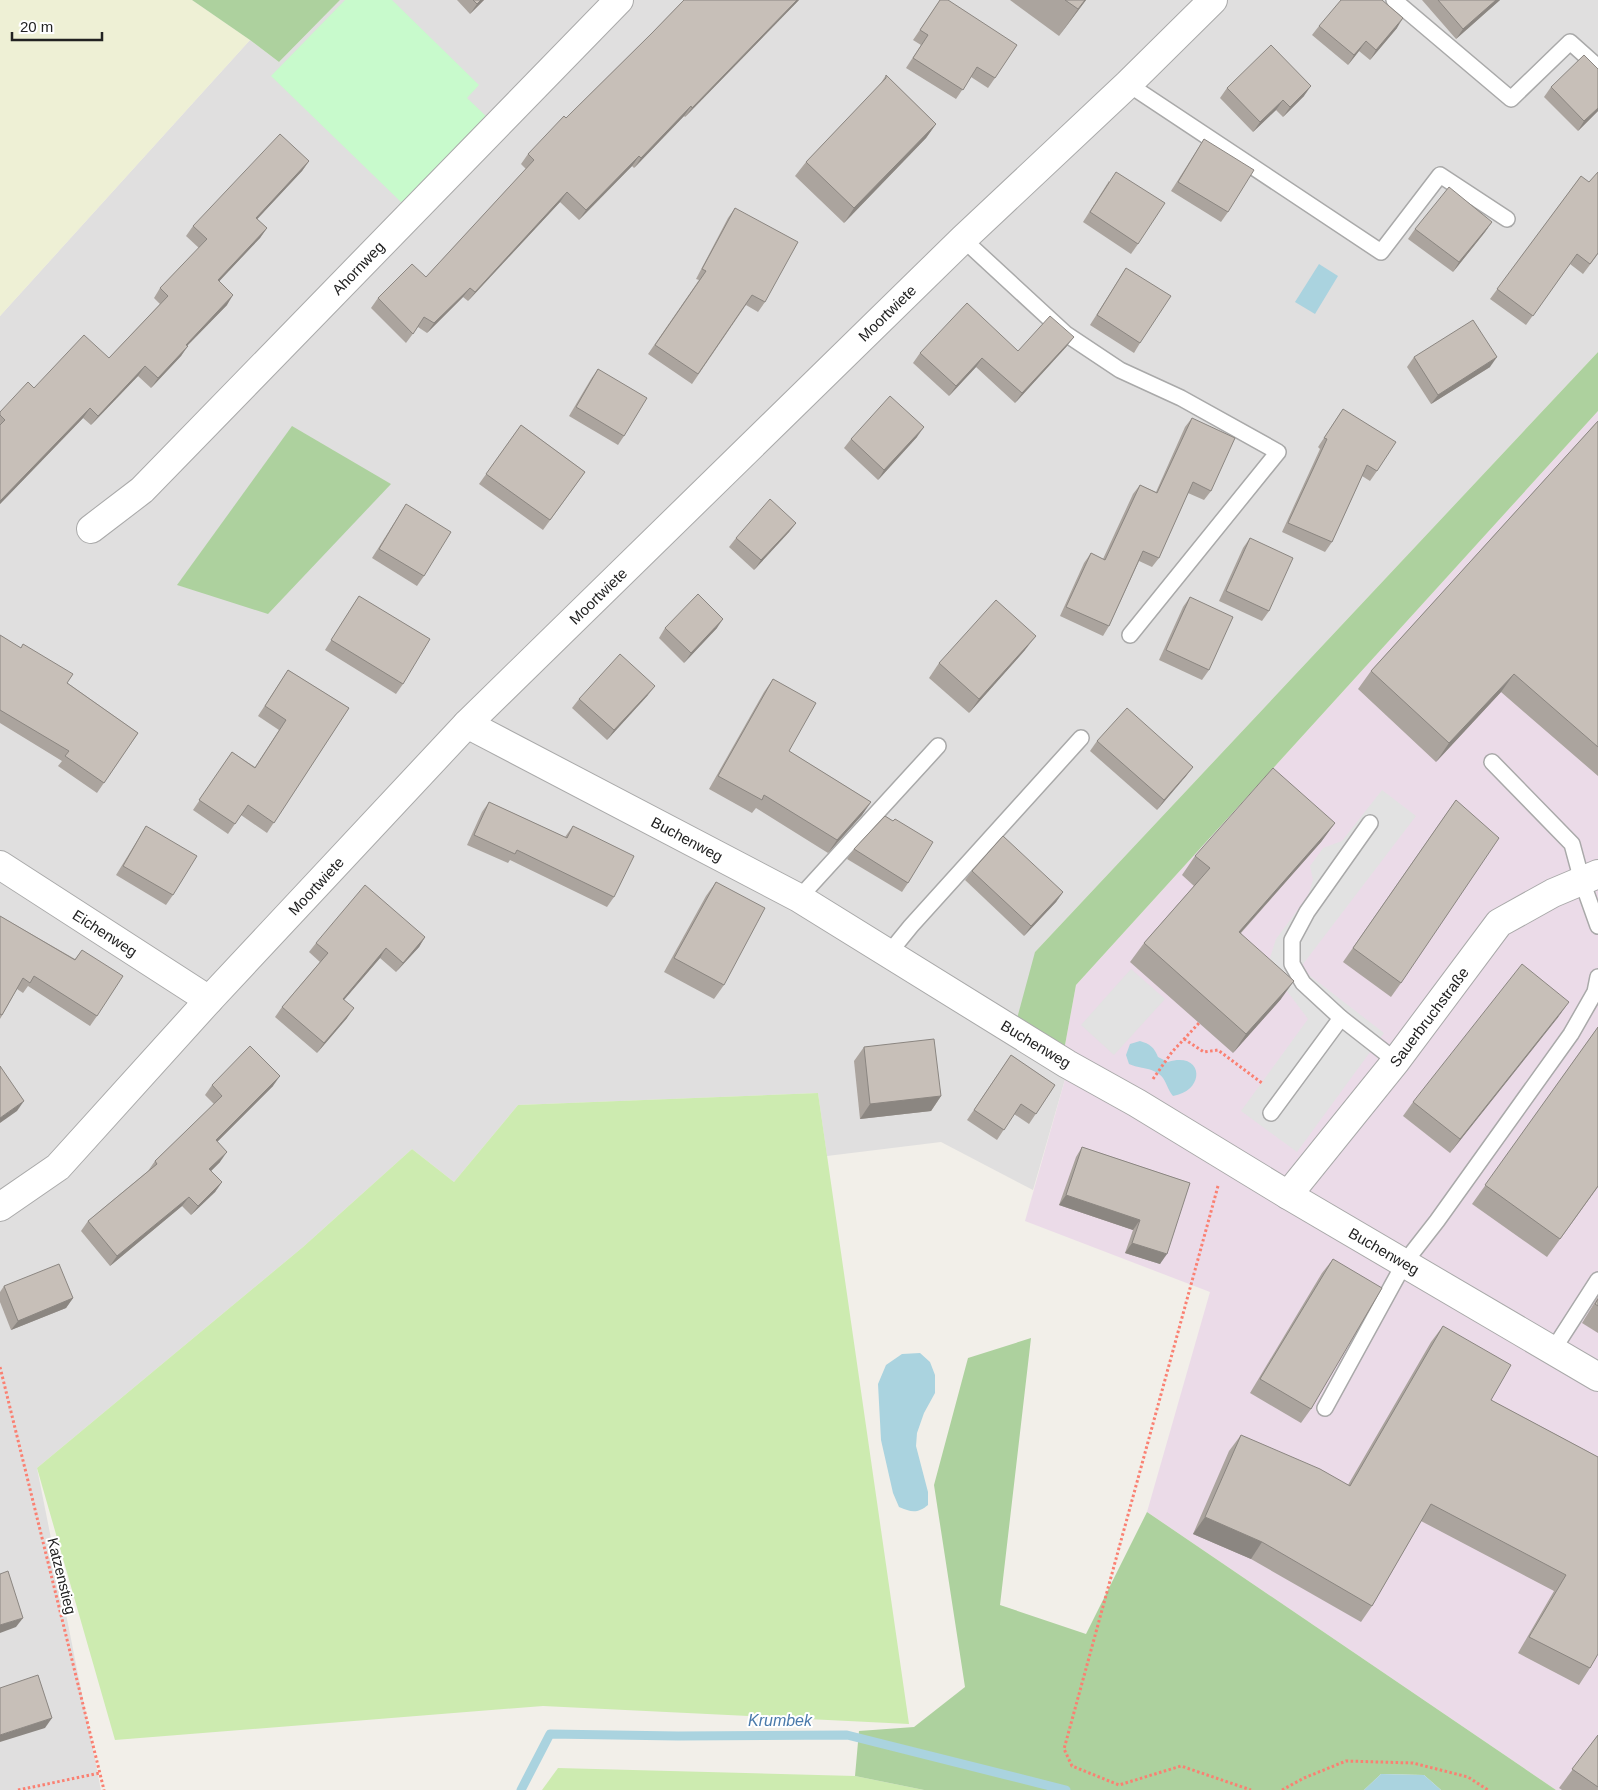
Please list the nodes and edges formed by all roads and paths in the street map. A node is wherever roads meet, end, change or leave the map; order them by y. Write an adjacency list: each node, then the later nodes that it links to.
1 (619, 0): 8 (street, Ahornweg)
2 (1394, 0): 4 (lane)
3 (1206, 2): 5 (street, Moortwiete)
4 (1598, 66)
5 (1128, 84): 6 (lane); 7 (street, Moortwiete)
6 (1506, 219)
7 (963, 239): 9 (lane); 10 (street, Moortwiete)
8 (91, 528)
9 (1130, 636)
10 (467, 724): 17 (street, Buchenweg); 21 (street, Moortwiete)
11 (1081, 738): 19 (lane)
12 (938, 746): 17 (lane)
13 (1492, 762): 16 (lane)
14 (1370, 823): 22 (lane)
15 (0, 865): 21 (street, Eichenweg)
16 (1590, 877): 18 (lane); 25 (street, Sauerbruchstraße)
17 (799, 898): 19 (street, Buchenweg)
18 (1598, 926)
19 (889, 953): 27 (street, Buchenweg)
20 (1598, 977): 32 (lane)
21 (210, 1000): 31 (street, Moortwiete)
22 (1341, 1018): 25 (lane); 28 (lane)
23 (1199, 1022): 24 (path)
24 (1184, 1039): 26 (path); 27 (path)
25 (1396, 1061): 30 (street, Sauerbruchstraße)
26 (1262, 1083)
27 (1137, 1103): 29 (street, Buchenweg)
28 (1271, 1113)
29 (1226, 1156): 30 (street, Buchenweg); 41 (path)
30 (1288, 1195): 32 (street, Buchenweg)
31 (0, 1207)
32 (1405, 1262): 34 (street, Buchenweg); 37 (lane)
33 (1598, 1280): 34 (lane)
34 (1553, 1350): 36 (street, Buchenweg)
35 (0, 1367): 38 (path, Katzenstieg)
36 (1598, 1377)
37 (1325, 1408)
38 (100, 1773): 39 (path); 40 (path, Katzenstieg)
39 (18, 1790)
40 (104, 1790)
41 (1252, 1790)
42 (1282, 1790): 43 (path)
43 (1488, 1790)

